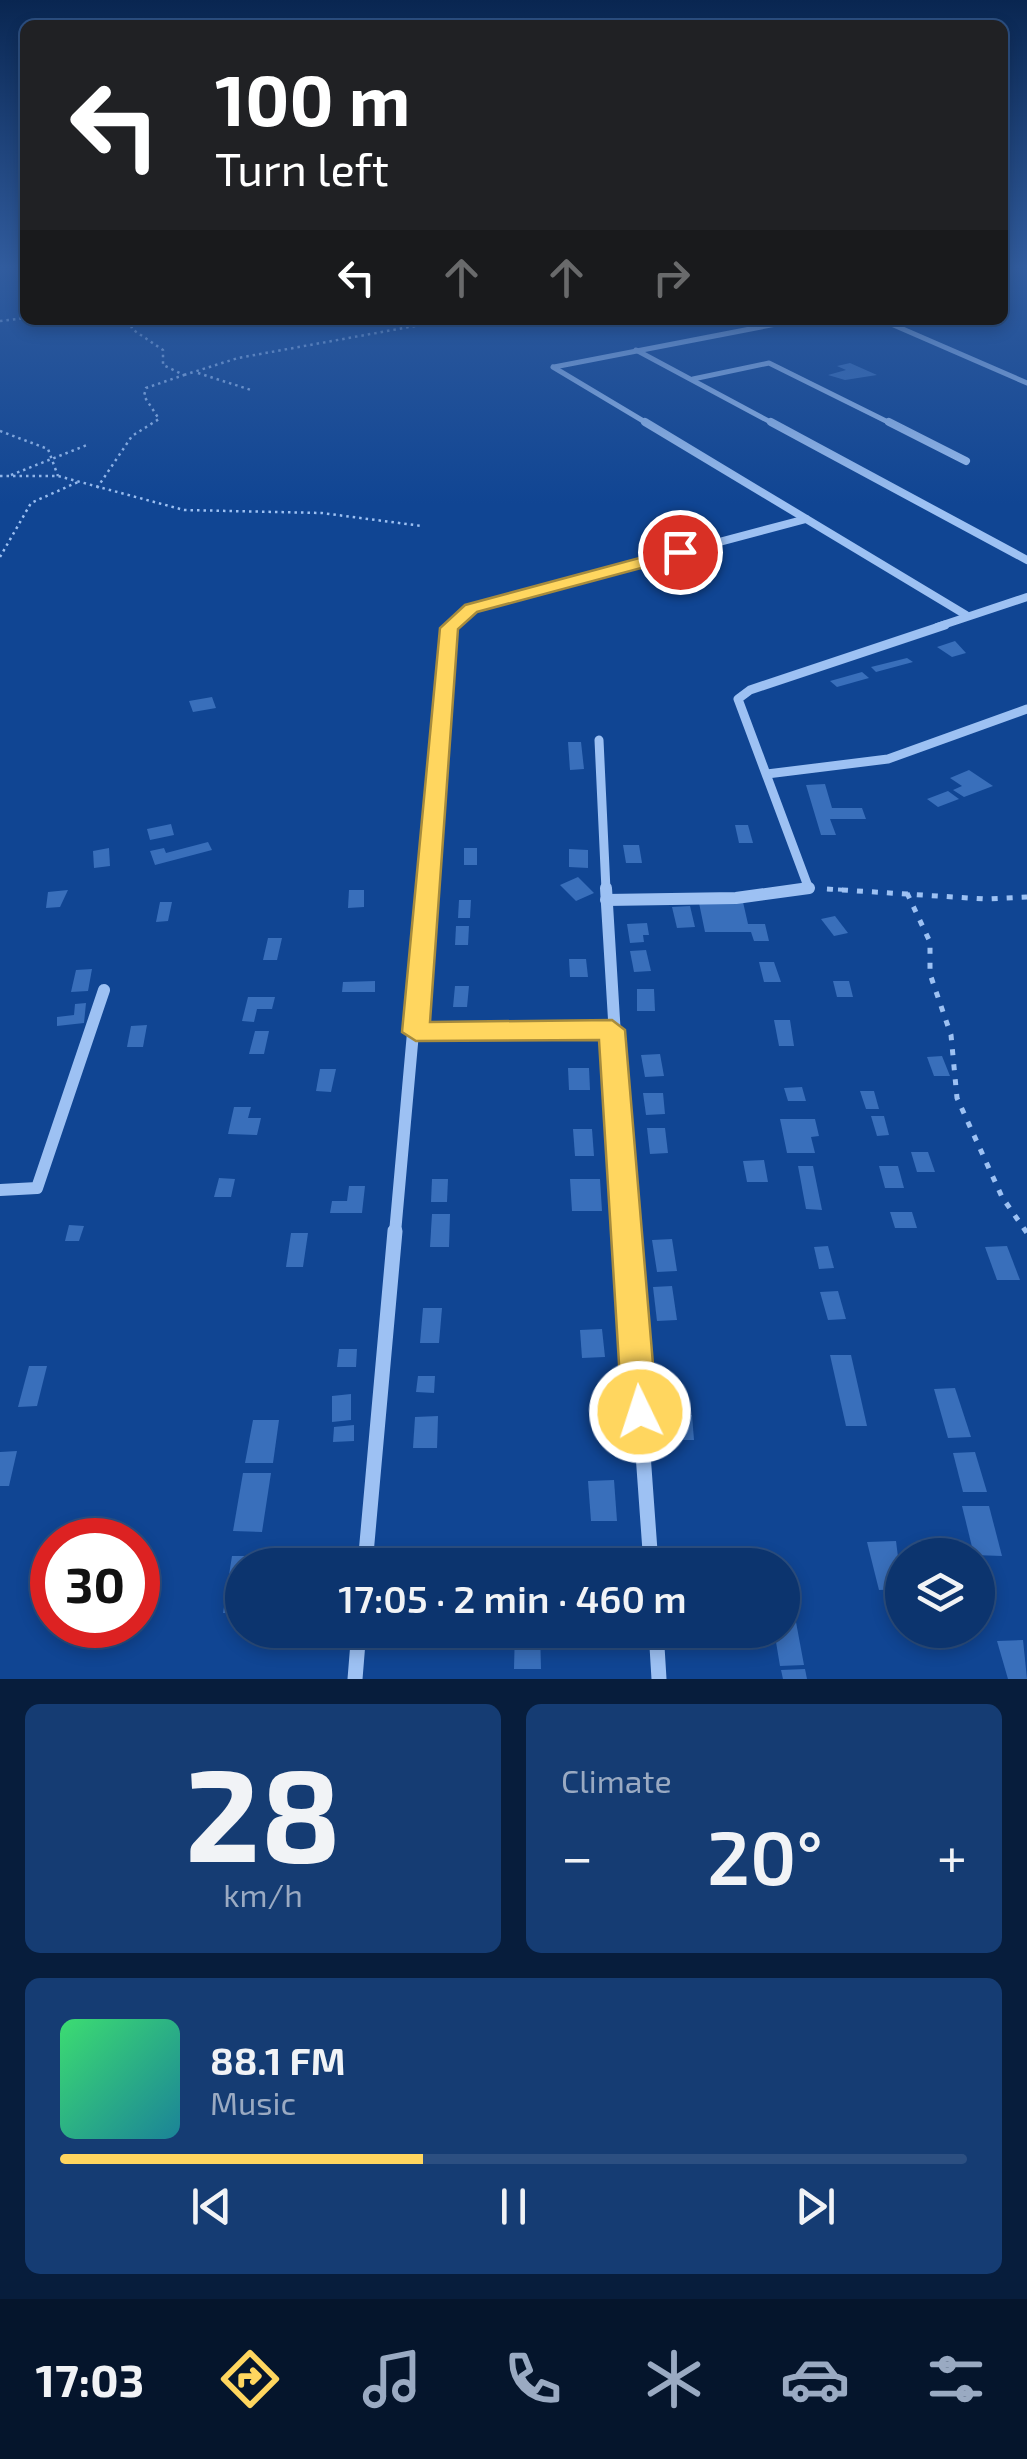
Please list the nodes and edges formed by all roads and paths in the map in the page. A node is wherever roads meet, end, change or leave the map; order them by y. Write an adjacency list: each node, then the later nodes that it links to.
1 (159, 347): 7 (path)
2 (297, 347): 6 (path)
3 (650, 347): 5 (street)
4 (946, 347): 9 (street)
5 (636, 350): 8 (street); 20 (street)
6 (193, 372): 7 (path); 10 (path)
7 (184, 376): 19 (path)
8 (693, 379): 13 (street); 23 (street)
9 (1027, 382)
10 (251, 390)
11 (0, 430): 14 (path)
12 (88, 445): 14 (path)
13 (966, 461)
14 (50, 462): 16 (path); 17 (path)
15 (0, 476): 16 (path)
16 (6, 476): 17 (path)
17 (58, 476): 18 (path)
18 (78, 482): 19 (path); 22 (path)
19 (97, 488): 21 (path)
20 (806, 519): 25 (street); 35 (street)
21 (422, 526)
22 (0, 557)
23 (1027, 560)
24 (1027, 597): 25 (street)
25 (966, 615): 28 (street)
26 (1027, 708): 28 (street)
27 (599, 740): 32 (street)
28 (768, 774): 29 (street)
29 (810, 888): 30 (path); 32 (street)
30 (907, 892): 31 (path); 37 (path)
31 (1027, 897)
32 (606, 900): 34 (street)
33 (104, 990): 36 (street)
34 (612, 1030): 35 (street); 39 (street)
35 (416, 1032): 38 (street)
36 (0, 1190)
37 (1027, 1233)
38 (367, 1548)
39 (650, 1548)
40 (357, 1648): 42 (street)
41 (657, 1648): 43 (street)
42 (354, 1679)
43 (659, 1679)

